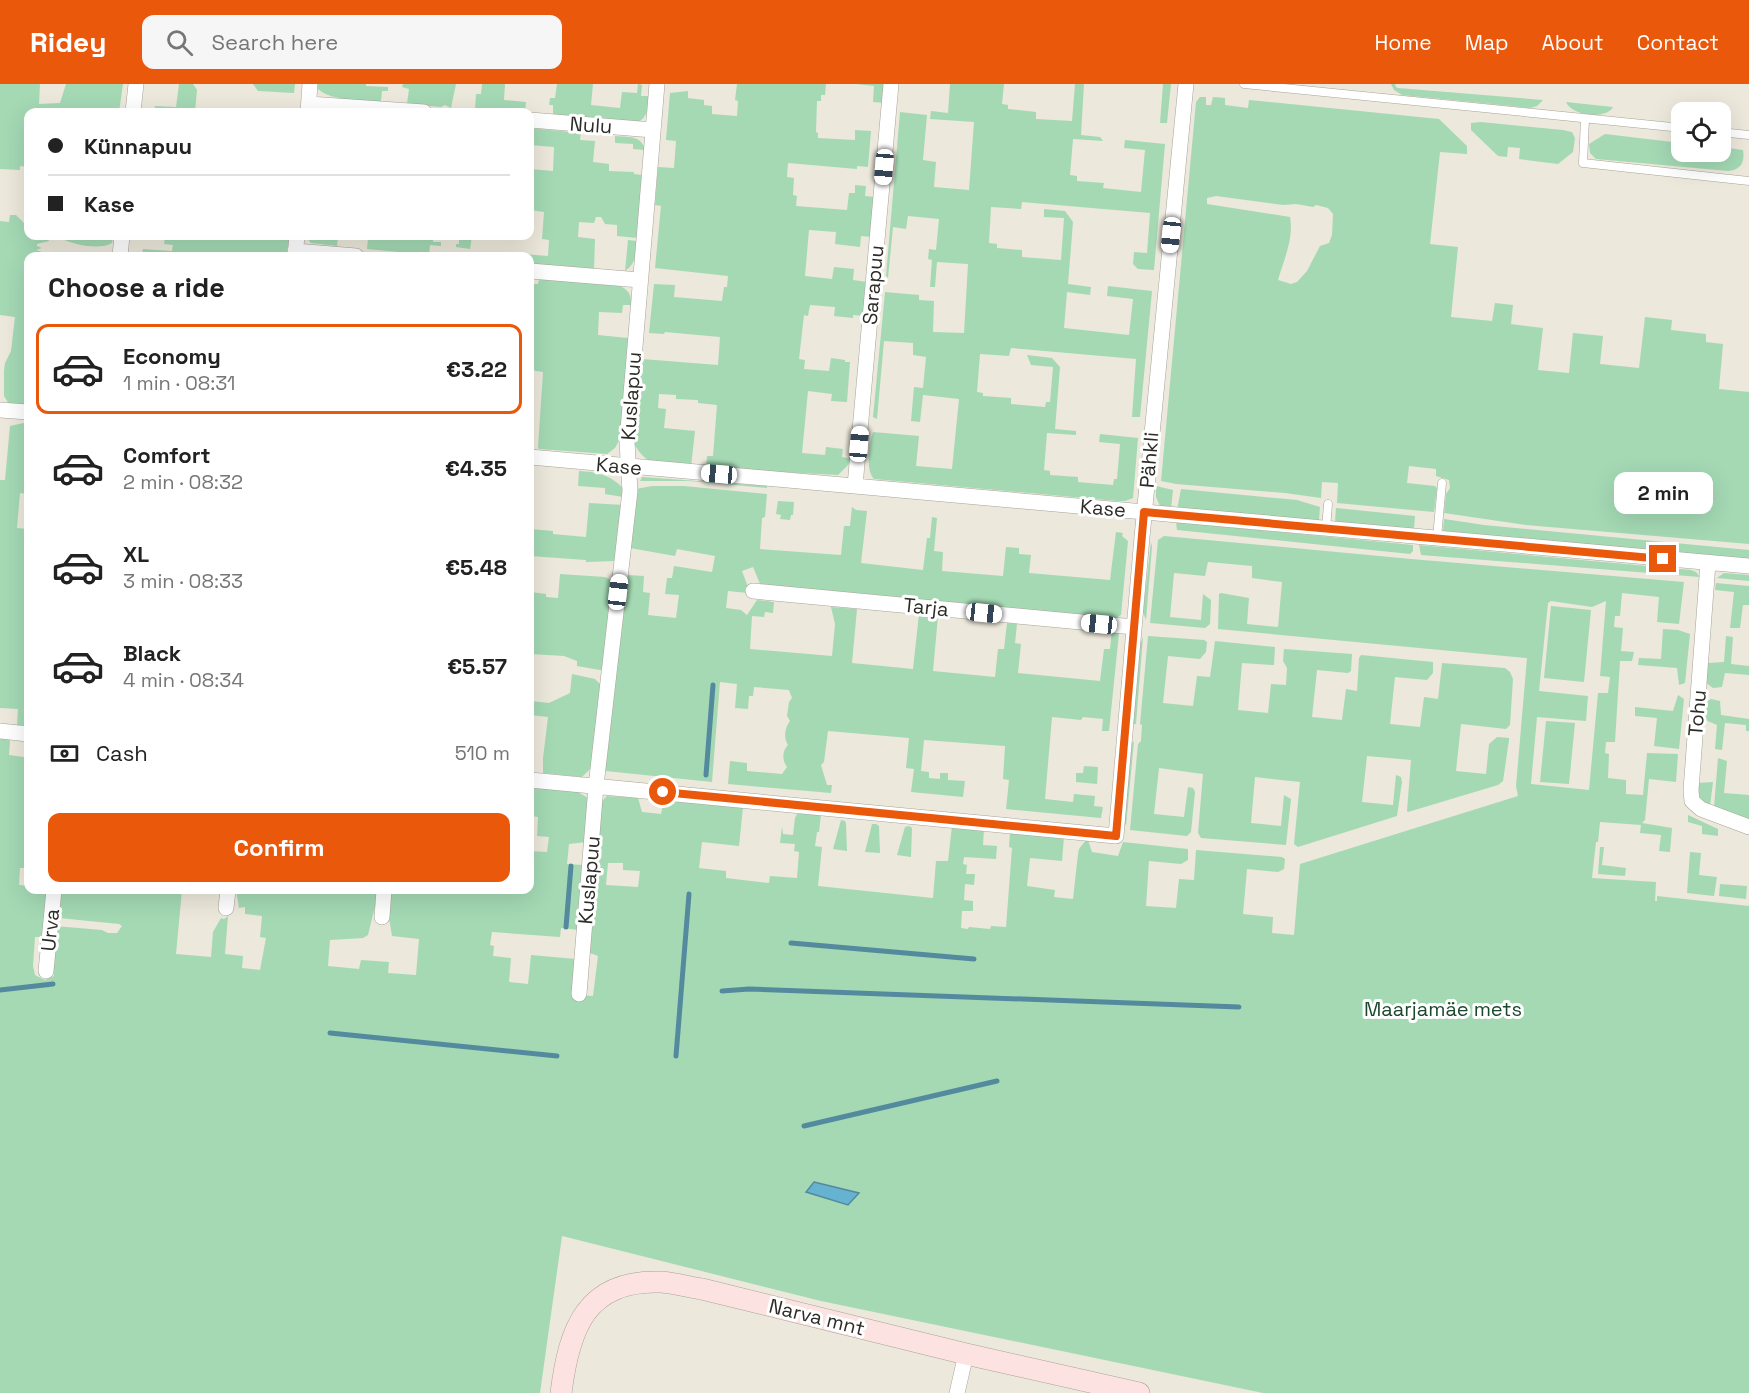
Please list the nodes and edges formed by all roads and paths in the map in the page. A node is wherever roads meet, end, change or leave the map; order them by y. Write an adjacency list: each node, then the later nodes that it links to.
1 (136, 84): 7 (street)
2 (310, 84): 8 (street)
3 (657, 84): 12 (street, Kuslapuu)
4 (891, 84): 23 (street, Sarapuu)
5 (1186, 84): 25 (street, Pähkli)
6 (1244, 84): 9 (lane)
7 (133, 108)
8 (308, 108)
9 (1585, 118): 11 (lane); 15 (lane)
10 (534, 120): 12 (street, Nulu)
11 (1671, 127)
12 (653, 130): 17 (street, Kuslapuu)
13 (1731, 133): 14 (lane)
14 (1749, 135)
15 (1749, 181)
16 (534, 271): 17 (street)
17 (640, 280): 21 (street, Kuslapuu)
18 (0, 410): 19 (street)
19 (24, 412)
20 (534, 458): 21 (street, Kase)
21 (628, 467): 23 (street, Kase); 35 (street, Kuslapuu)
22 (1442, 483): 27 (lane)
23 (855, 486): 25 (street, Kase)
24 (1328, 504): 26 (lane)
25 (1144, 512): 26 (street, Kase); 31 (street, Pähkli)
26 (1326, 529): 27 (street, Kase)
27 (1437, 538): 28 (street, Kase)
28 (1708, 563): 29 (street, Kase); 36 (street, Tohu)
29 (1749, 566)
30 (753, 591): 31 (street, Tarja)
31 (1134, 627): 35 (street, Pähkli)
32 (0, 731): 33 (street)
33 (24, 734)
34 (534, 780): 35 (street)
35 (596, 786): 43 (street, Kuslapuu)
36 (1749, 827)
37 (54, 894): 42 (street, Urva)
38 (228, 894): 40 (street)
39 (384, 894): 41 (street)
40 (226, 908)
41 (382, 917)
42 (46, 971)
43 (579, 994)
44 (966, 1354): 45 (main road, Narva mnt); 46 (street); 47 (main road, Narva mnt)
45 (561, 1393)
46 (957, 1393)
47 (1139, 1393)

